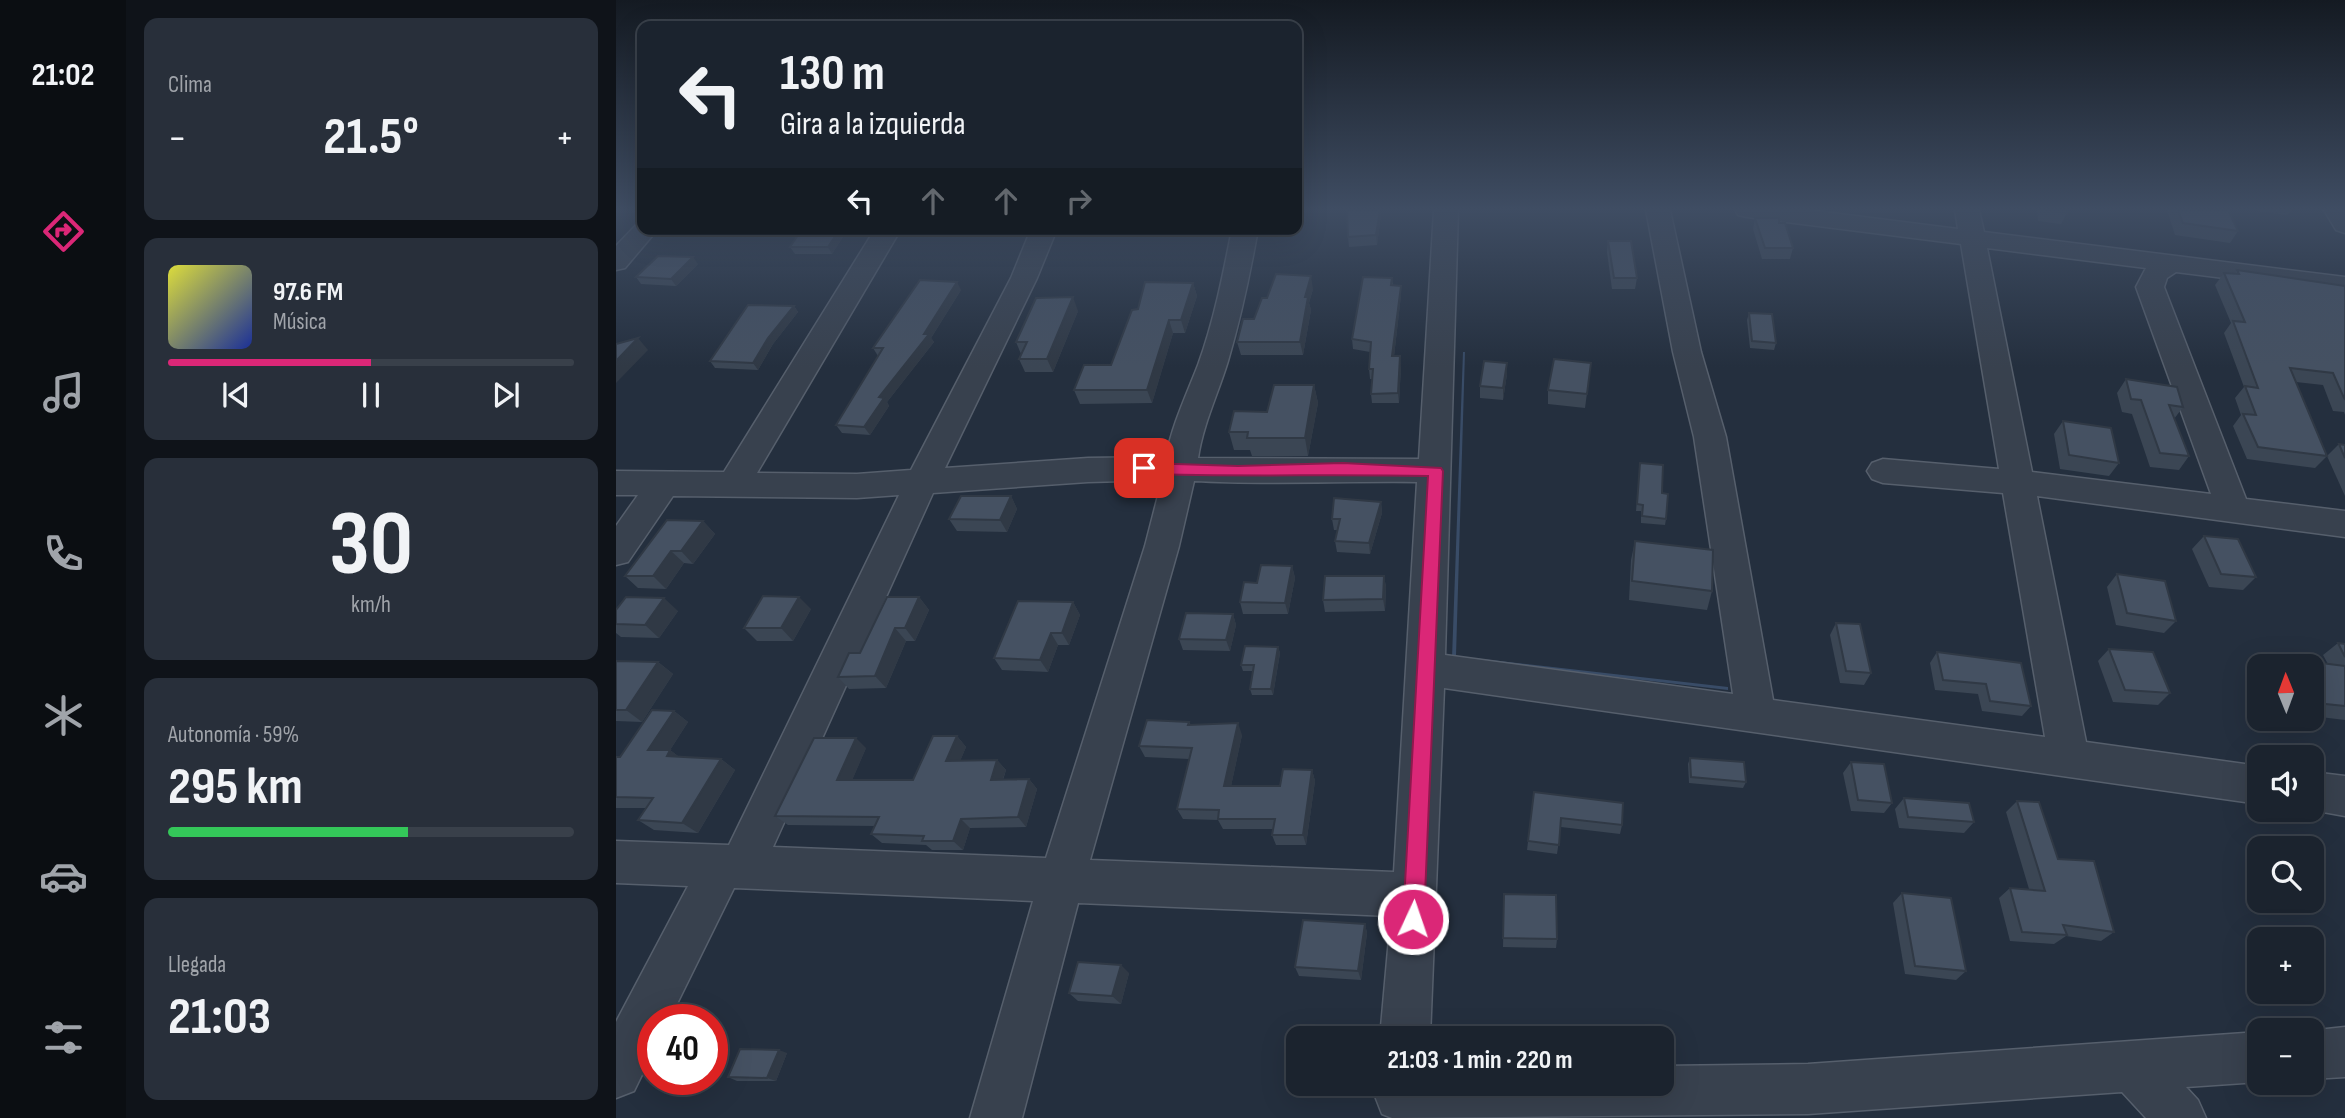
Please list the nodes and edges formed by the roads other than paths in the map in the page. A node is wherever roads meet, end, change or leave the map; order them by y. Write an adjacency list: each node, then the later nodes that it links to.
1 (868, 262): 18 (street)
2 (1030, 262): 15 (street)
3 (1239, 262): 12 (street)
4 (1444, 262): 13 (street)
5 (1669, 262): 24 (street)
6 (1976, 262): 16 (street)
7 (2112, 262): 11 (street)
8 (2171, 262): 11 (street)
9 (2172, 262): 10 (street)
10 (2345, 285)
11 (2150, 287): 20 (street)
12 (1181, 469): 13 (street); 15 (street); 31 (street)
13 (1436, 471): 23 (street)
14 (1883, 471): 16 (street)
15 (921, 482): 18 (street); 30 (street)
16 (2017, 482): 20 (street); 25 (street)
17 (616, 483): 19 (street)
18 (734, 483): 19 (street)
19 (664, 484): 22 (street)
20 (2233, 509): 21 (street)
21 (2345, 524)
22 (616, 552)
23 (1425, 669): 24 (street); 32 (street)
24 (1756, 716): 25 (street)
25 (2070, 759): 26 (street)
26 (2247, 783)
27 (2324, 793): 28 (street)
28 (2345, 796)
29 (616, 862): 30 (street)
30 (733, 866): 31 (street); 39 (street)
31 (1062, 880): 32 (street); 42 (street)
32 (1415, 895): 33 (street)
33 (1406, 1026)
34 (2345, 1052): 35 (street)
35 (2324, 1053)
36 (2247, 1058): 37 (street)
37 (2197, 1061): 38 (street); 44 (street)
38 (2131, 1064): 41 (street); 43 (street)
39 (616, 1073)
40 (1400, 1099): 41 (street)
41 (1811, 1103)
42 (996, 1118)
43 (2180, 1118)
44 (2190, 1118)

